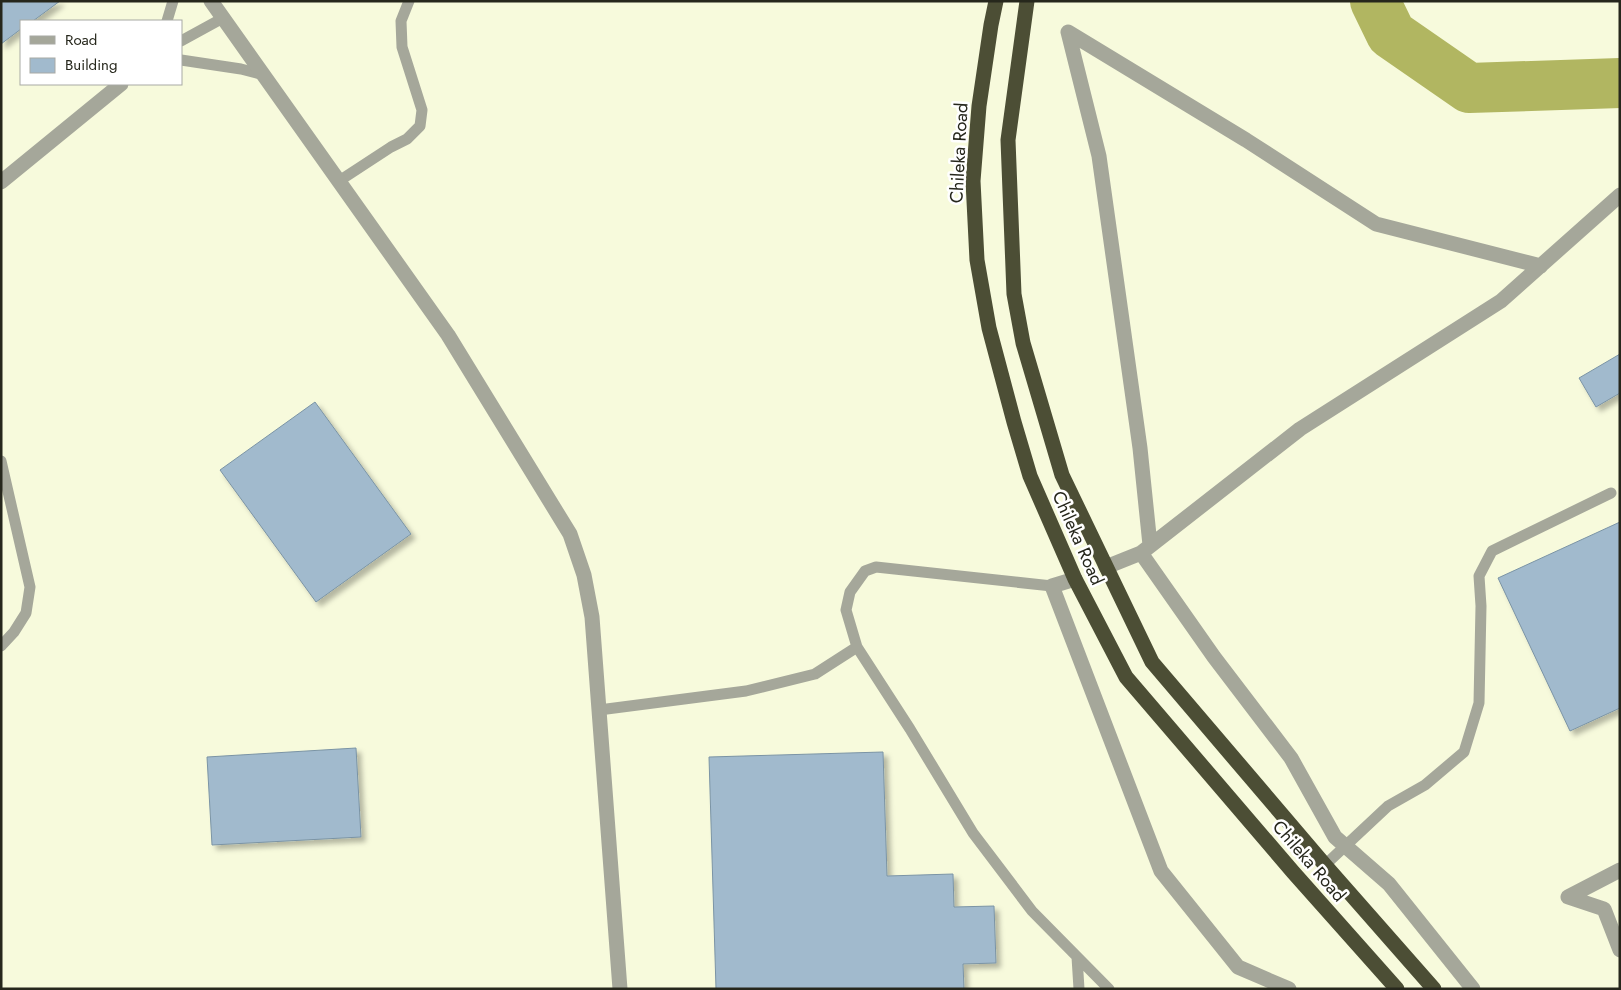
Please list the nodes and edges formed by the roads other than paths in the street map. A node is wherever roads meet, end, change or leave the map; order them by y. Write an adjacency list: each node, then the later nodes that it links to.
1 (173, 1): 7 (lane)
2 (211, 1): 6 (street)
3 (409, 1): 12 (lane)
4 (996, 1): 20 (highway, Chileka Road)
5 (1027, 1): 19 (highway)
6 (223, 18): 8 (lane); 10 (street)
7 (167, 20)
8 (182, 40)
9 (182, 60): 10 (lane)
10 (264, 75): 12 (street)
11 (119, 85): 13 (street)
12 (339, 181): 24 (street)
13 (1, 182)
14 (1620, 195): 15 (street)
15 (1541, 266): 18 (street); 18 (street)
16 (1, 461): 22 (lane)
17 (1611, 493): 25 (lane)
18 (1145, 549): 19 (street); 25 (street)
19 (1106, 567): 26 (highway)
20 (1075, 579): 21 (street); 34 (highway, Chileka Road)
21 (1052, 586): 23 (lane); 33 (street)
22 (1, 646)
23 (857, 646): 24 (lane); 29 (lane)
24 (599, 710): 30 (street)
25 (1344, 845): 26 (lane); 36 (street)
26 (1325, 864): 35 (highway)
27 (1620, 870): 28 (street)
28 (1620, 950)
29 (1077, 957): 31 (lane); 32 (lane)
30 (620, 989)
31 (1079, 989)
32 (1109, 989)
33 (1289, 989)
34 (1397, 989)
35 (1434, 989)
36 (1473, 989)

